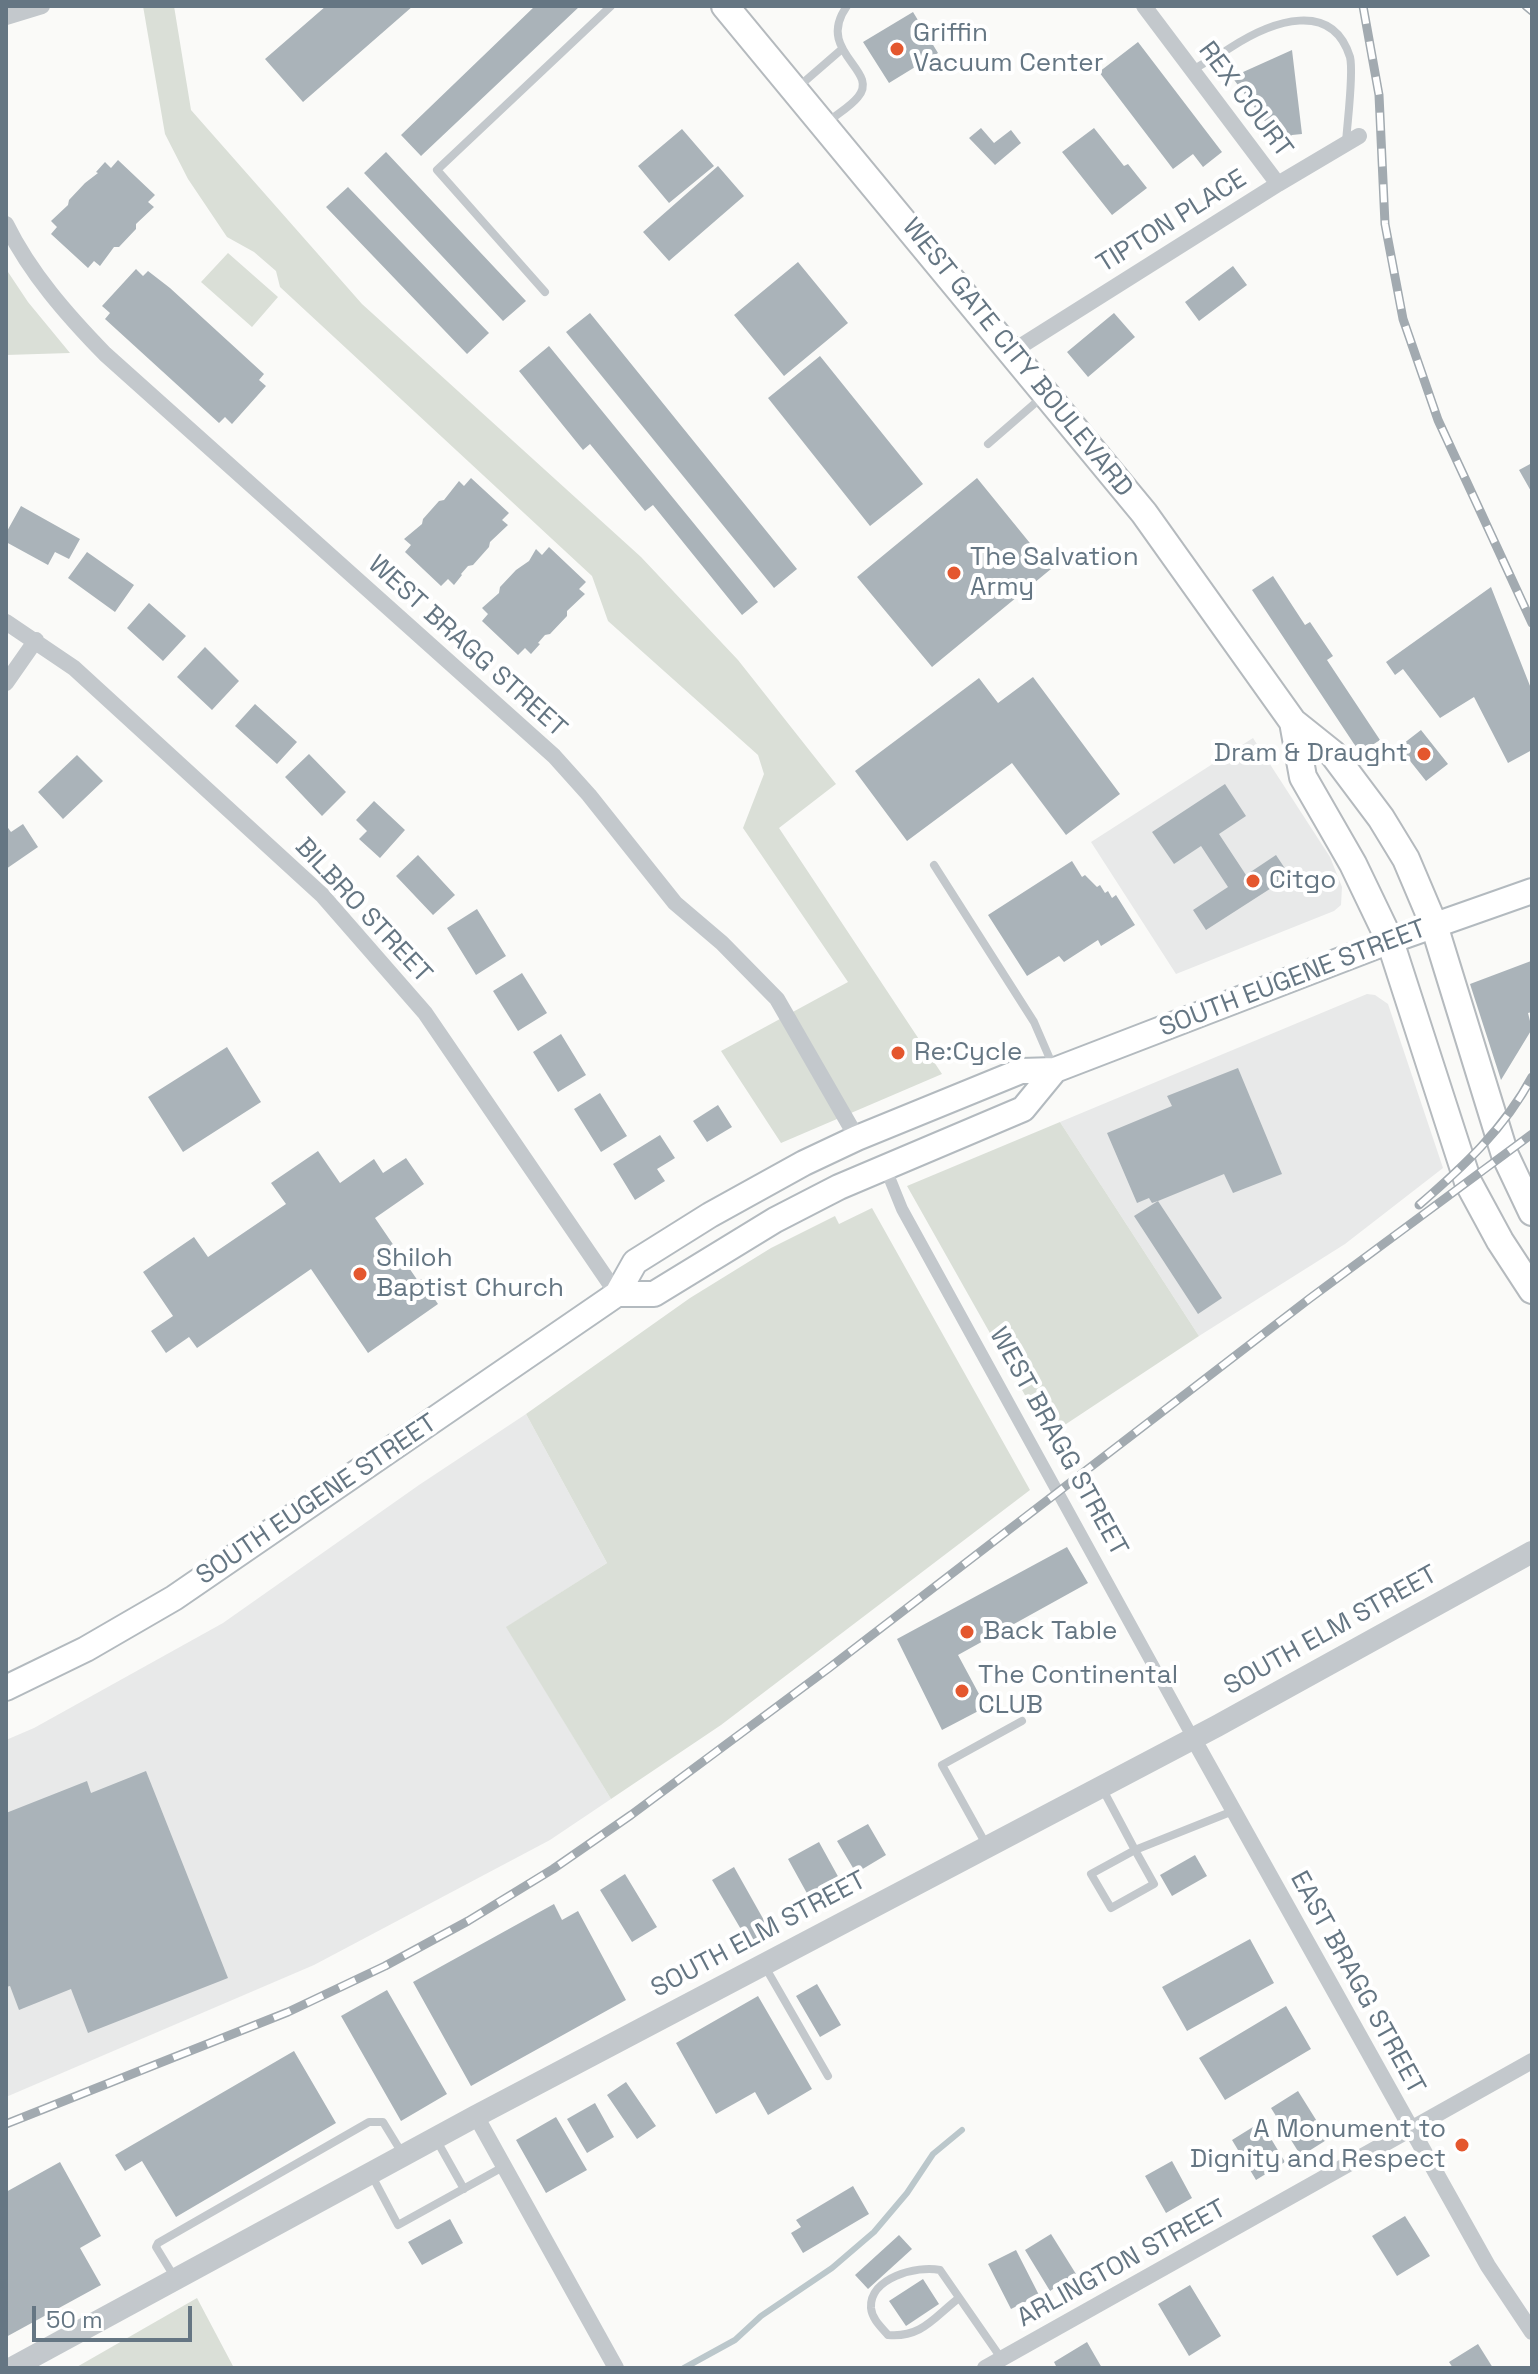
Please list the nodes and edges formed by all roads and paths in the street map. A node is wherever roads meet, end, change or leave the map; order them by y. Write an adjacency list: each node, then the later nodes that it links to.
1 (611, 6): 14 (lane)
2 (725, 6): 9 (main road, WEST GATE CITY BOULEVARD)
3 (847, 6): 7 (lane)
4 (1144, 6): 8 (street, REX COURT)
5 (35, 7): 6 (street)
6 (6, 17)
7 (842, 49): 9 (lane); 10 (lane)
8 (1192, 70): 11 (lane); 12 (street, REX COURT)
9 (795, 90): 10 (main road, WEST GATE CITY BOULEVARD)
10 (824, 125): 15 (main road, WEST GATE CITY BOULEVARD)
11 (1352, 140): 12 (street, TIPTON PLACE)
12 (1278, 184): 15 (street, TIPTON PLACE)
13 (6, 224): 27 (street, WEST BRAGG STREET)
14 (545, 292)
15 (1013, 351): 16 (main road, WEST GATE CITY BOULEVARD)
16 (1047, 393): 17 (lane); 21 (main road, WEST GATE CITY BOULEVARD)
17 (988, 444)
18 (6, 622): 19 (street, BILBRO STREET)
19 (36, 640): 20 (street); 31 (street, BILBRO STREET)
20 (6, 683)
21 (1293, 722): 24 (main road, WEST GATE CITY BOULEVARD); 25 (main road, WEST GATE CITY BOULEVARD)
22 (934, 865): 26 (lane)
23 (1532, 891): 24 (main road, SOUTH EUGENE STREET)
24 (1434, 925): 25 (main road, SOUTH EUGENE STREET); 29 (main road, WEST GATE CITY BOULEVARD)
25 (1390, 941): 26 (main road, SOUTH EUGENE STREET); 30 (main road, WEST GATE CITY BOULEVARD)
26 (1055, 1070): 27 (main road, SOUTH EUGENE STREET); 28 (main road, SOUTH EUGENE STREET)
27 (857, 1138): 31 (main road, SOUTH EUGENE STREET)
28 (885, 1167): 31 (main road, SOUTH EUGENE STREET); 35 (street, WEST BRAGG STREET)
29 (1532, 1212)
30 (1532, 1290)
31 (617, 1294): 33 (main road, SOUTH EUGENE STREET)
32 (1532, 1552): 35 (street, SOUTH ELM STREET)
33 (6, 1688)
34 (1022, 1721): 38 (lane)
35 (1193, 1738): 36 (street, SOUTH ELM STREET); 37 (street, EAST BRAGG STREET)
36 (1101, 1787): 38 (street, SOUTH ELM STREET); 39 (lane)
37 (1234, 1811): 39 (lane); 44 (street, EAST BRAGG STREET)
38 (987, 1847): 40 (street, SOUTH ELM STREET)
39 (1135, 1850): 39 (lane)
40 (764, 1964): 42 (lane); 43 (street, SOUTH ELM STREET)
41 (1532, 2061): 44 (street, ARLINGTON STREET)
42 (828, 2076)
43 (476, 2116): 45 (street, SOUTH ELM STREET); 47 (street)
44 (1411, 2130): 52 (street, EAST BRAGG STREET); 53 (street, ARLINGTON STREET)
45 (435, 2138): 46 (street, SOUTH ELM STREET); 49 (lane)
46 (403, 2156): 48 (street, SOUTH ELM STREET); 50 (lane)
47 (503, 2167): 49 (lane); 55 (street)
48 (371, 2173): 49 (lane); 50 (street, SOUTH ELM STREET)
49 (464, 2189)
50 (175, 2279): 54 (street, SOUTH ELM STREET)
51 (959, 2298): 51 (lane); 53 (lane)
52 (1532, 2332)
53 (1001, 2359): 56 (street, ARLINGTON STREET)
54 (12, 2368)
55 (616, 2368)
56 (985, 2368)

